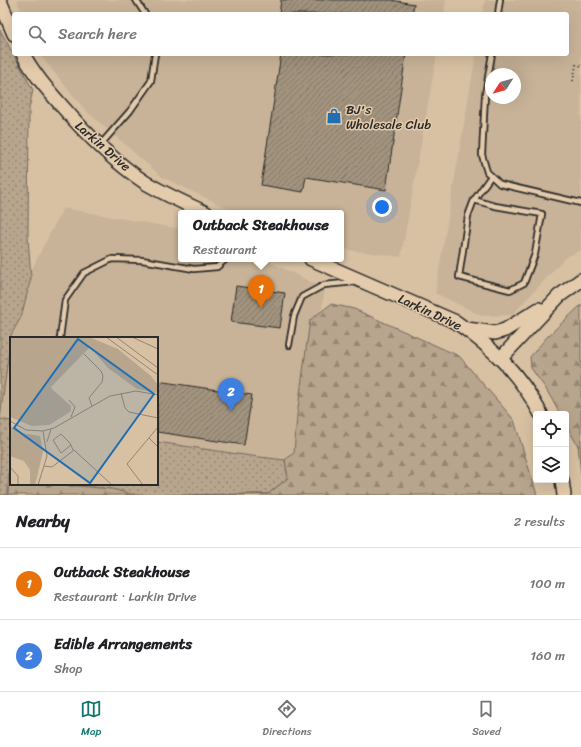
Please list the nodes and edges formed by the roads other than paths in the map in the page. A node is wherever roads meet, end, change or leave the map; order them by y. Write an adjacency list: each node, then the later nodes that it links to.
1 (10, 0): 5 (street)
2 (136, 0): 6 (lane)
3 (500, 0): 7 (lane)
4 (0, 1): 8 (street)
5 (12, 12)
6 (144, 12)
7 (498, 12)
8 (12, 29)
9 (24, 56): 12 (street, Larkin Drive)
10 (155, 56): 12 (lane)
11 (492, 56): 13 (lane)
12 (100, 146): 16 (street, Larkin Drive)
13 (491, 176): 14 (lane); 15 (lane)
14 (474, 200): 14 (lane)
15 (581, 203)
16 (199, 210)
17 (223, 262): 23 (lane)
18 (318, 262): 20 (street, Larkin Drive)
19 (581, 280): 21 (street)
20 (363, 282): 22 (street, Larkin Drive); 24 (lane)
21 (559, 296): 22 (street); 25 (street)
22 (465, 329): 25 (street, Larkin Drive)
23 (60, 337)
24 (289, 345)
25 (501, 358): 26 (street, Larkin Drive)
26 (539, 411)
27 (562, 483): 28 (street)
28 (564, 495)

